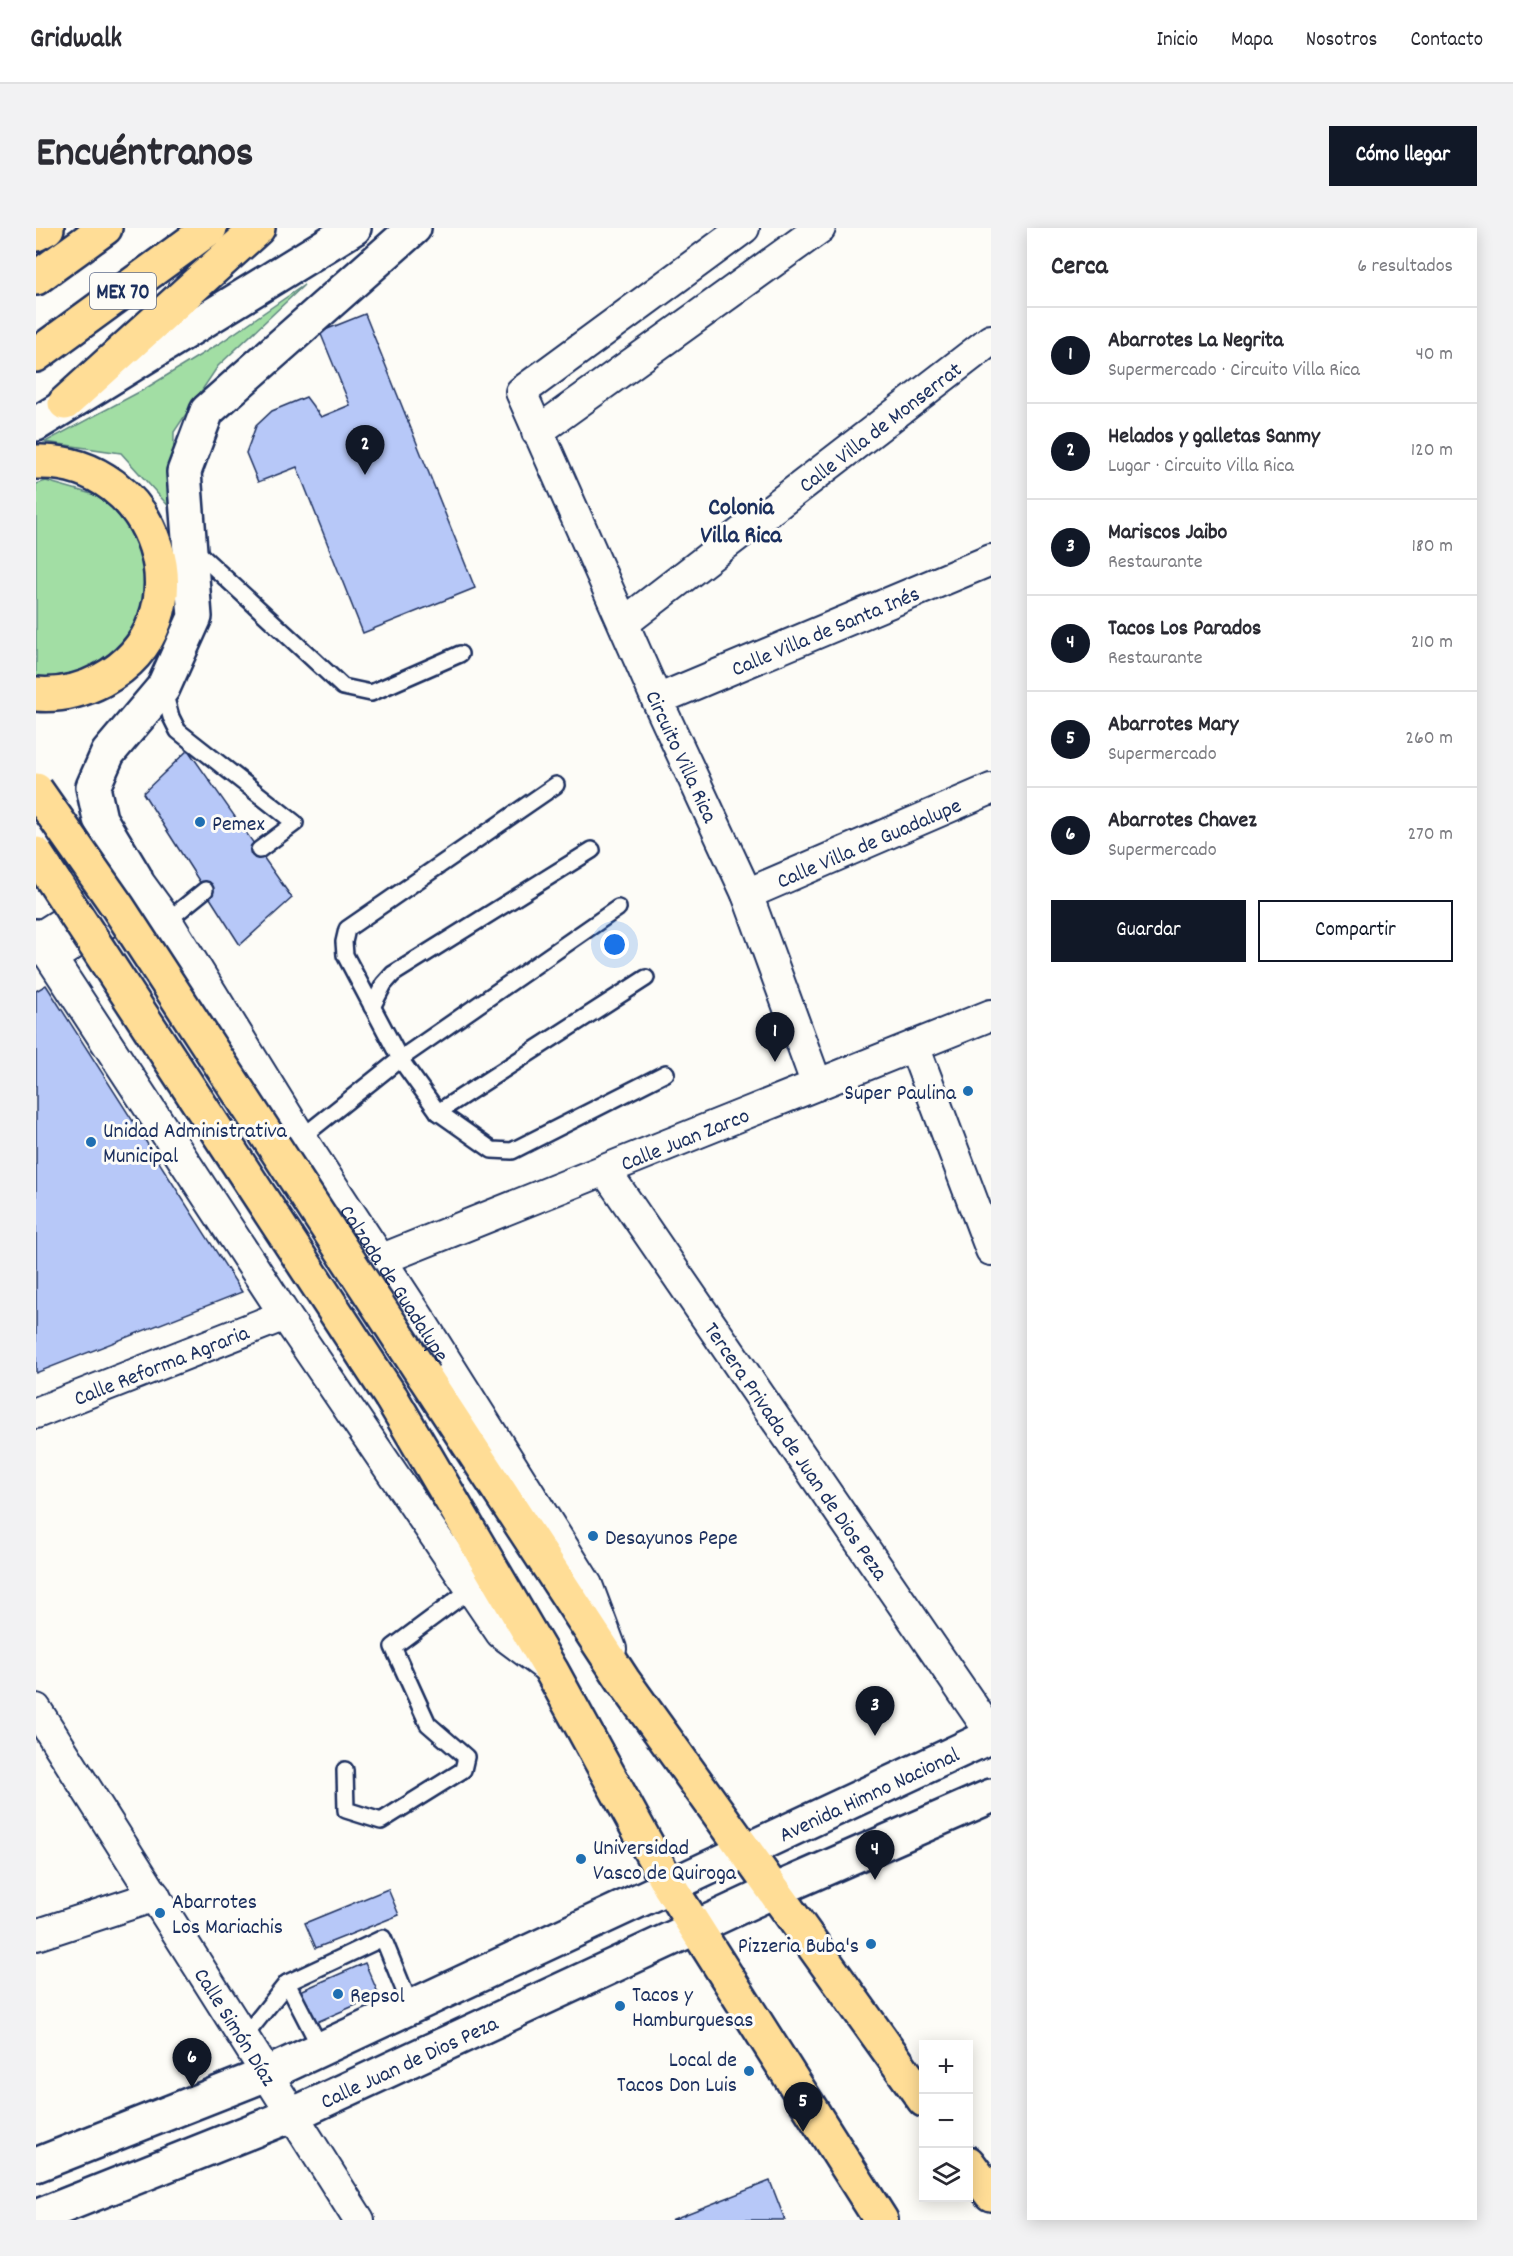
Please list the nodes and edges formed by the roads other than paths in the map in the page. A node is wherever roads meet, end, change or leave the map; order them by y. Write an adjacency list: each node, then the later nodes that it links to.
1 (46, 228): 9 (main road)
2 (105, 228): 10 (main road, MEX 70)
3 (210, 228): 12 (main road, MEX 70)
4 (258, 228): 13 (main road)
5 (354, 228): 13 (main road)
6 (414, 228): 17 (main road)
7 (744, 228): 15 (street, Circuito Villa Rica)
8 (820, 228): 15 (street)
9 (36, 234)
10 (36, 278)
11 (991, 340): 19 (street, Calle Villa de Monserrat)
12 (36, 355)
13 (66, 403): 14 (main road)
14 (36, 424)
15 (537, 432): 19 (street, Circuito Villa Rica)
16 (36, 462): 22 (main road)
17 (190, 545): 20 (lane); 21 (main road)
18 (991, 560): 23 (street, Calle Villa de Santa Inés)
19 (625, 622): 23 (street, Circuito Villa Rica)
20 (460, 654)
21 (163, 688): 27 (lane); 30 (main road)
22 (36, 694)
23 (657, 700): 32 (street, Circuito Villa Rica)
24 (556, 785): 37 (lane)
25 (991, 789): 32 (street, Calle Villa de Guadalupe)
26 (36, 790): 52 (main road, Calzada de Guadalupe, bridge)
27 (259, 850)
28 (592, 850): 37 (lane)
29 (36, 854): 51 (main road, bridge)
30 (141, 886): 34 (street, Calzada de Guadalupe); 35 (street)
31 (205, 890): 34 (lane)
32 (747, 894): 42 (street, Circuito Villa Rica)
33 (618, 908): 40 (lane)
34 (167, 921): 44 (street, Calzada de Guadalupe)
35 (41, 949): 48 (street)
36 (646, 978): 43 (lane)
37 (372, 1007): 40 (lane)
38 (991, 1015): 39 (street, Calle Juan Zarco)
39 (914, 1046): 42 (street, Calle Juan Zarco); 46 (street)
40 (400, 1059): 43 (lane); 44 (lane)
41 (666, 1073): 43 (lane)
42 (817, 1085): 45 (street, Calle Juan Zarco)
43 (438, 1112)
44 (301, 1138): 47 (street, Calzada de Guadalupe)
45 (605, 1170): 47 (street, Calle Juan Zarco); 54 (street, Tercera Privada de Juan de Dios Peza)
46 (991, 1250)
47 (380, 1260): 52 (street, Calzada de Guadalupe)
48 (285, 1315): 49 (street, Calle Reforma Agraria); 50 (street)
49 (36, 1413)
50 (471, 1589): 51 (street); 55 (lane)
51 (551, 1670): 58 (main road)
52 (623, 1680): 57 (main road, Calzada de Guadalupe)
53 (36, 1709): 60 (street, Calle Simón Díaz)
54 (991, 1734): 57 (main road, Avenida Himno Nacional)
55 (345, 1770)
56 (991, 1796): 59 (main road)
57 (745, 1849): 58 (main road); 59 (main road, Calzada de Guadalupe)
58 (670, 1887): 61 (main road); 64 (main road)
59 (774, 1891): 61 (main road, Calle Juan de Dios Peza); 68 (main road, Calzada de Guadalupe)
60 (155, 1896): 62 (street); 65 (street, Calle Simón Díaz)
61 (695, 1928): 69 (main road, Calle Juan de Dios Peza); 74 (main road)
62 (36, 1935)
63 (287, 1983): 64 (lane); 65 (lane); 66 (lane)
64 (411, 2007): 66 (main road)
65 (244, 2037): 67 (street, Calle Simón Díaz)
66 (321, 2049): 67 (main road)
67 (267, 2074): 69 (street, Calle Simón Díaz); 70 (main road)
68 (920, 2094)
69 (292, 2115): 73 (main road, Calle Juan de Dios Peza); 75 (street, Calle Simón Díaz)
70 (36, 2165)
71 (973, 2169): 72 (main road)
72 (991, 2194)
73 (36, 2217)
74 (874, 2218)
75 (358, 2220)

